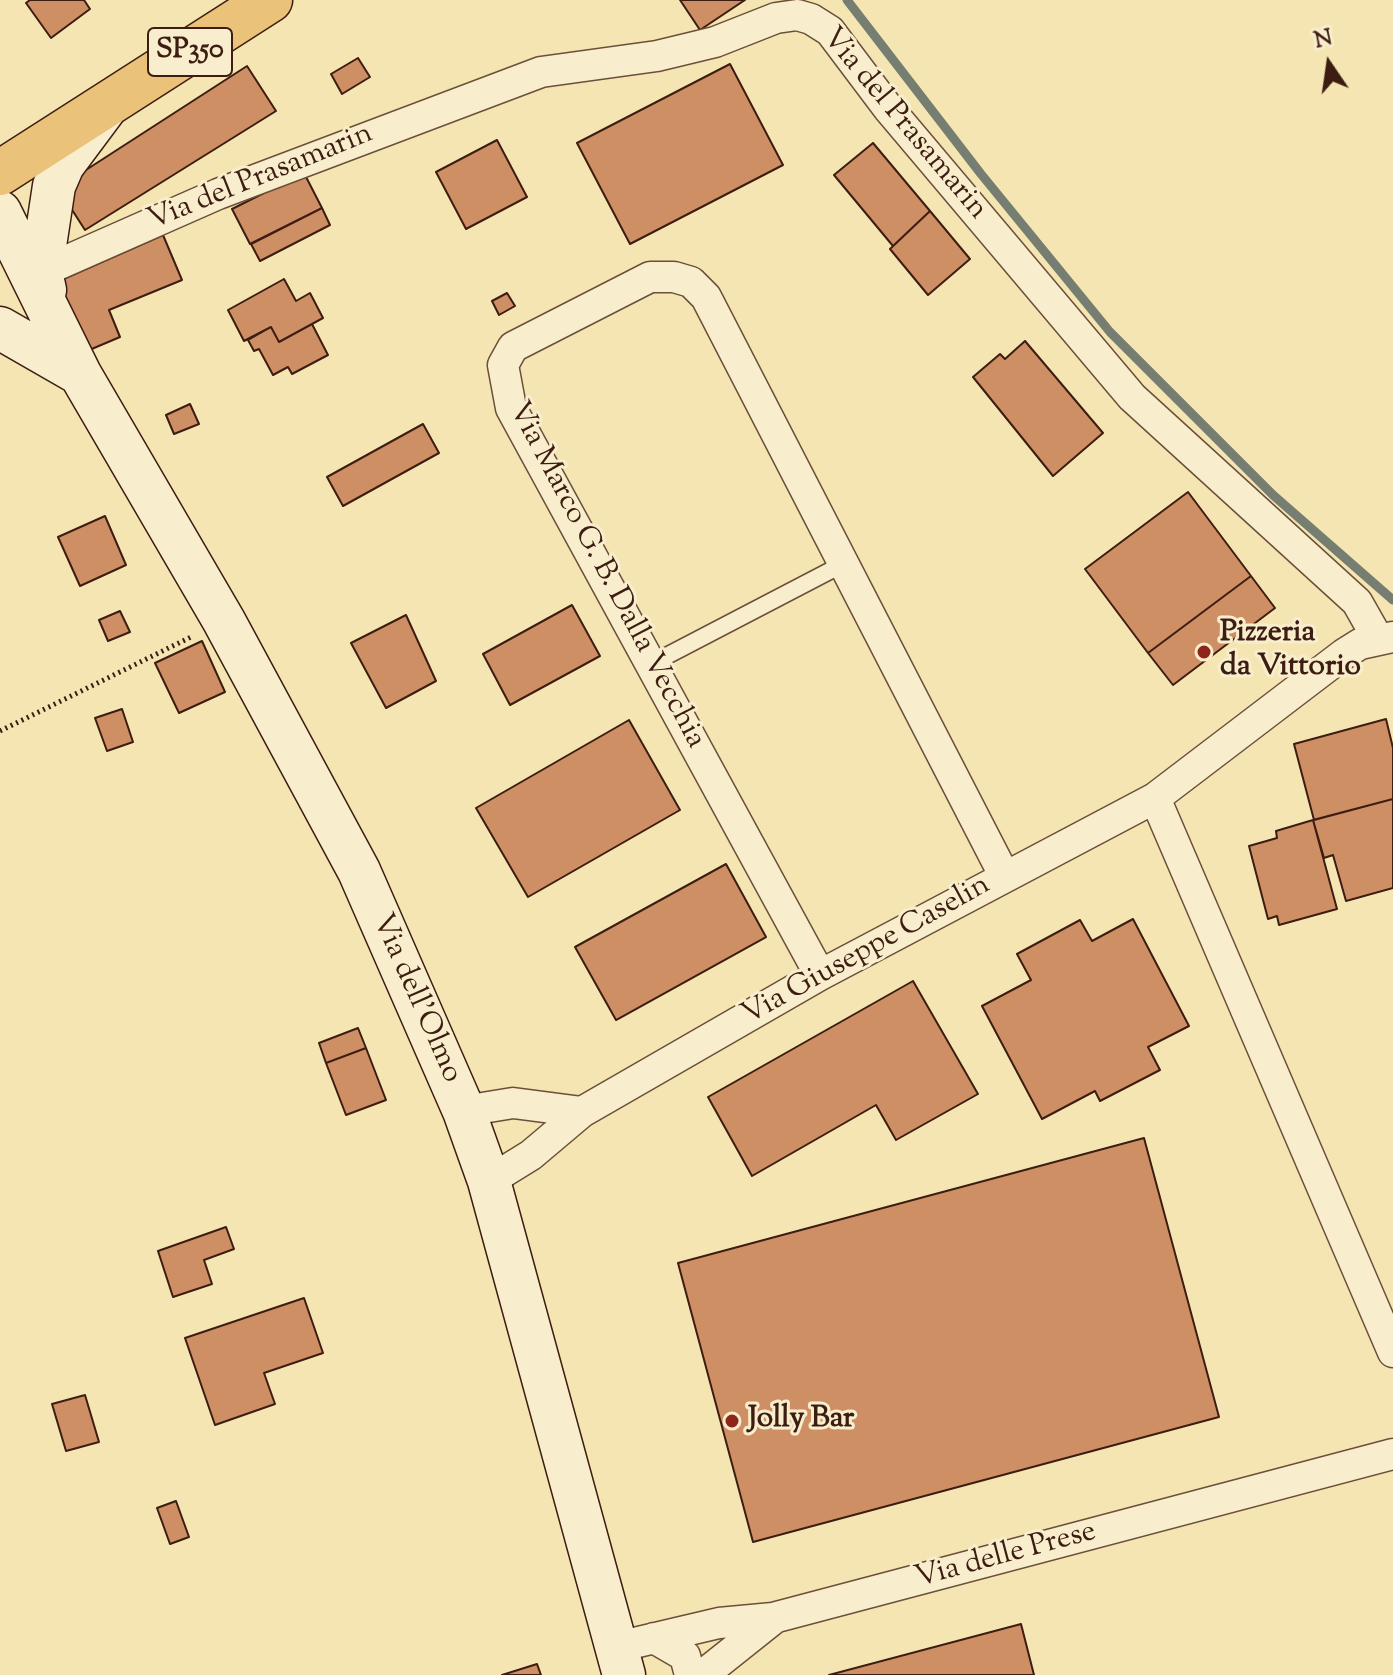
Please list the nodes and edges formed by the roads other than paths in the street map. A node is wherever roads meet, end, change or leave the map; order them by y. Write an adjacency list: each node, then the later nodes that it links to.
1 (270, 0): 2 (main road, SP350)
2 (110, 103): 3 (main road, SP350); 5 (main road, Via dell'Olmo)
3 (0, 173)
4 (0, 212): 6 (main road, Via dell'Olmo)
5 (41, 272): 6 (main road, Via dell'Olmo); 10 (street, Via del Prasamarin)
6 (51, 314): 8 (main road, Via dell'Olmo)
7 (1, 327): 8 (main road, Via dell'Olmo)
8 (80, 374): 15 (main road, Via dell'Olmo)
9 (843, 564): 11 (lane); 11 (street, Via Marco G. B. Dalla Vecchia); 13 (street, Via Marco G. B. Dalla Vecchia)
10 (1385, 638): 12 (street, Via Giuseppe Caselin)
11 (651, 664): 14 (street, Via Marco G. B. Dalla Vecchia)
12 (1155, 798): 13 (street, Via Giuseppe Caselin); 18 (street)
13 (1005, 877): 14 (street, Via Giuseppe Caselin)
14 (820, 975): 16 (street, Via Giuseppe Caselin)
15 (464, 1111): 16 (street); 17 (main road, Via dell'Olmo)
16 (582, 1112): 17 (street, Via Giuseppe Caselin)
17 (489, 1181): 21 (main road, Via dell'Olmo)
18 (1393, 1352)
19 (1393, 1454): 20 (street, Via delle Prese)
20 (773, 1618): 21 (street, Via delle Prese); 23 (street)
21 (632, 1653): 22 (street)
22 (690, 1675)
23 (703, 1675)

